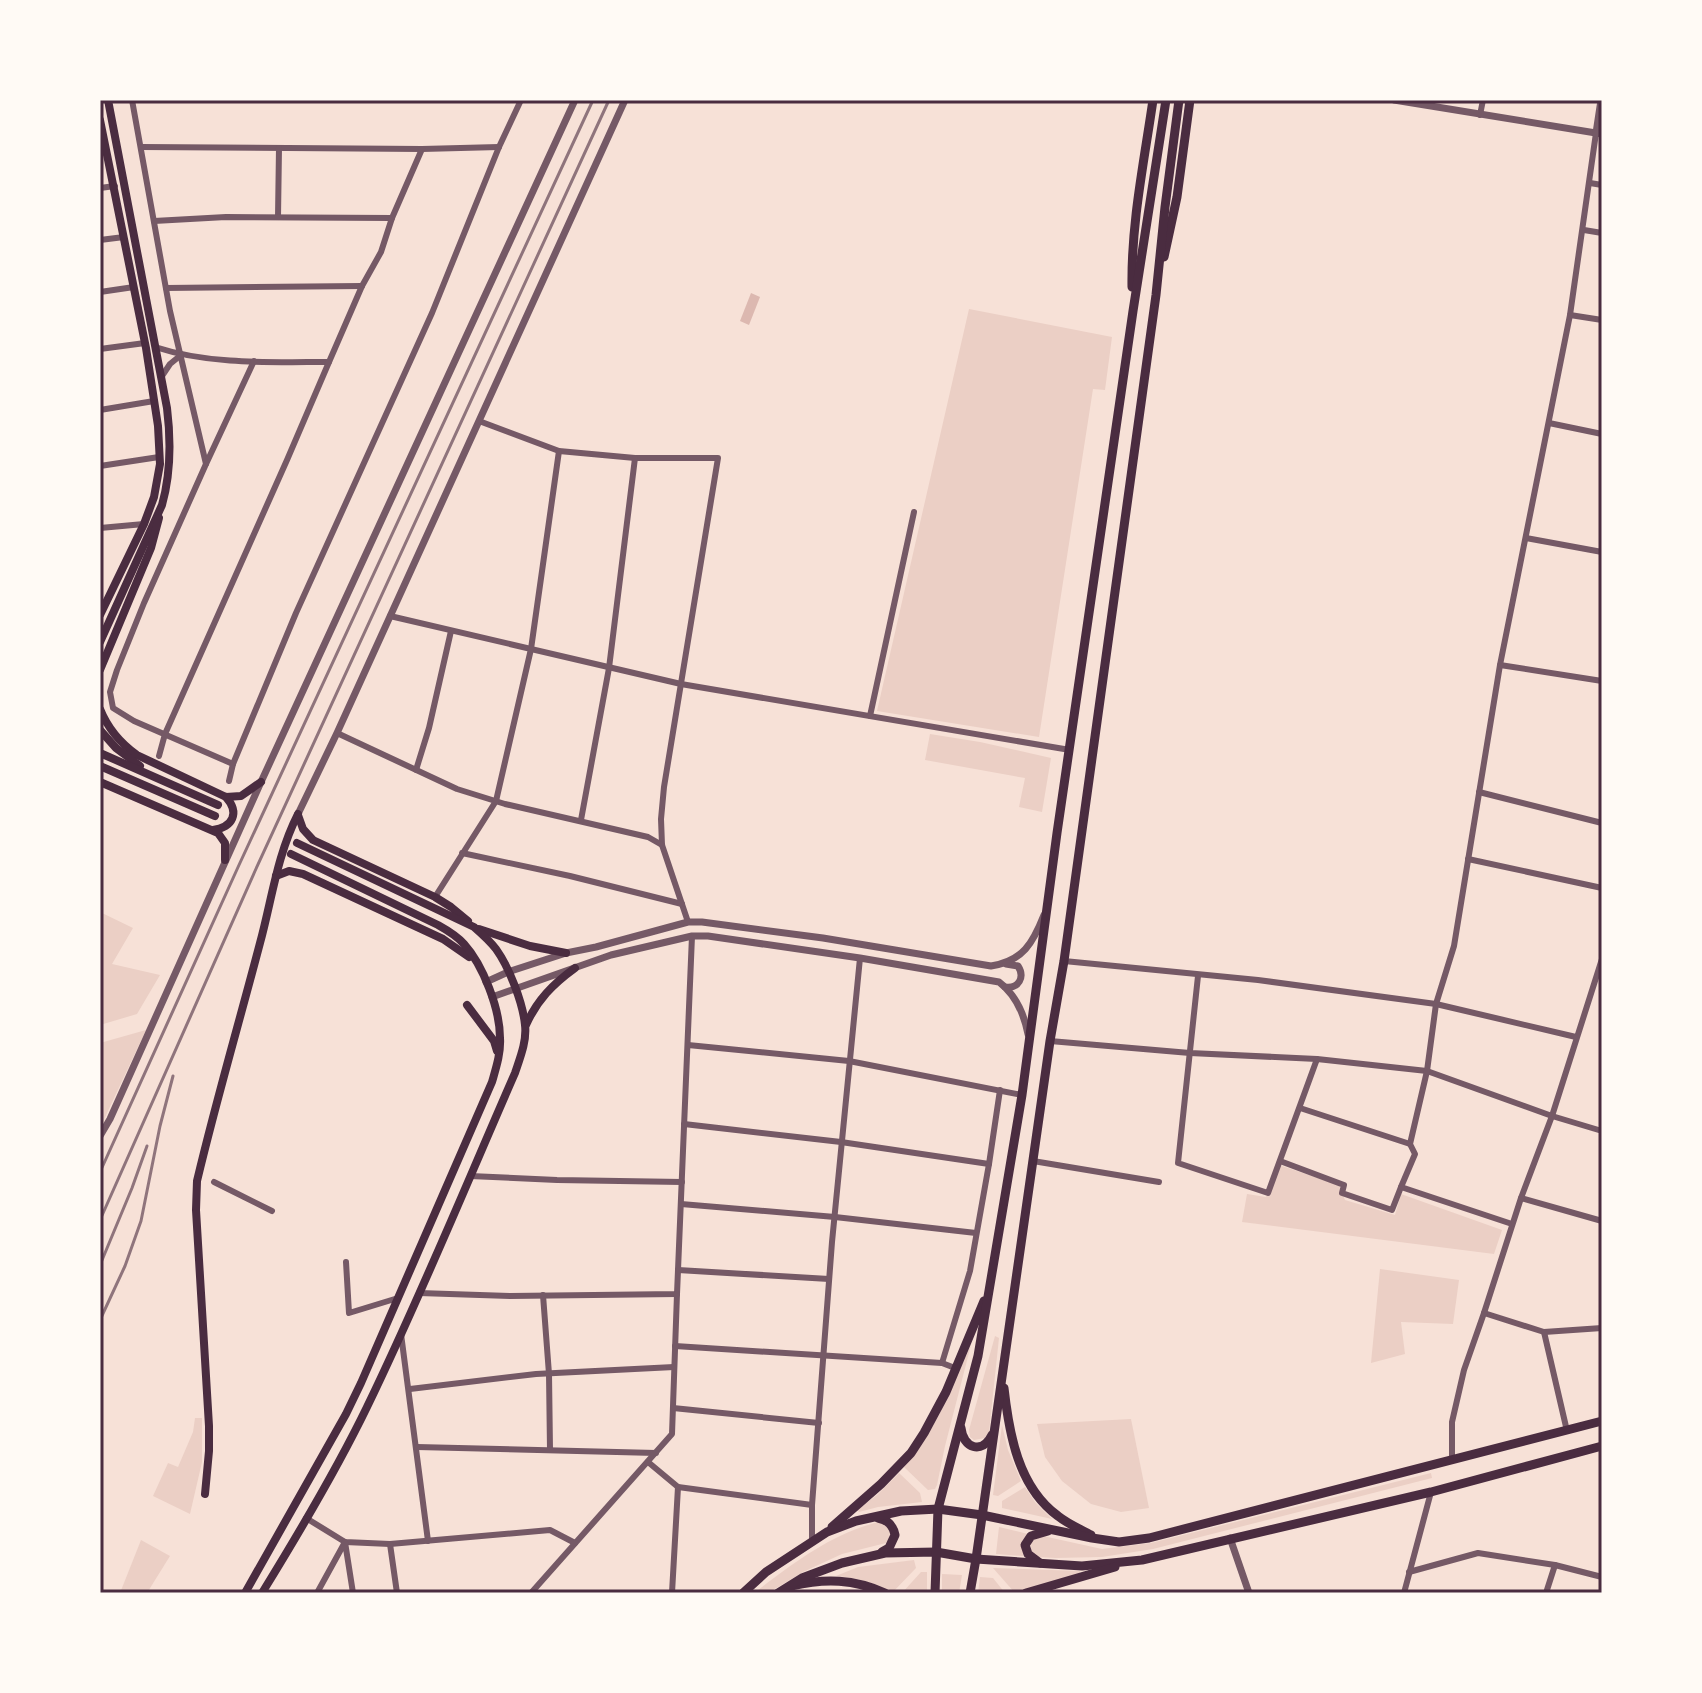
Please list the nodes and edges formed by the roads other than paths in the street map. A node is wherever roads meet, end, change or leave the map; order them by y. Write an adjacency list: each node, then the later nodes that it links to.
1 (108, 100): 41 (main road)
2 (132, 100): 17 (street)
3 (521, 100): 18 (street)
4 (575, 100): 87 (street)
5 (625, 100): 49 (street)
6 (1153, 100): 37 (main road)
7 (1166, 100): 37 (main road)
8 (1179, 100): 36 (main road)
9 (1190, 100): 36 (main road)
10 (1394, 100): 13 (street)
11 (1483, 100): 13 (street)
12 (1601, 100): 15 (street)
13 (1480, 115): 15 (street)
14 (100, 120): 16 (main road)
15 (1599, 133): 21 (street)
16 (102, 139): 23 (main road)
17 (141, 147): 19 (street); 27 (street)
18 (499, 147): 20 (street); 81 (street)
19 (279, 148): 20 (street); 25 (street)
20 (422, 149): 26 (street)
21 (1590, 183): 22 (street); 28 (street)
22 (1602, 185)
23 (115, 186): 24 (street); 30 (main road)
24 (100, 188)
25 (278, 217): 26 (street); 27 (street)
26 (392, 218): 32 (street)
27 (154, 221): 34 (street)
28 (1584, 230): 29 (street); 38 (street)
29 (1602, 233)
30 (125, 237): 31 (street); 33 (main road)
31 (100, 240)
32 (362, 286): 34 (street); 45 (street)
33 (134, 287): 35 (street); 40 (main road)
34 (166, 288): 43 (street)
35 (100, 292)
36 (1156, 295): 114 (main road)
37 (1133, 311): 78 (main road)
38 (1570, 315): 39 (street); 50 (street)
39 (1602, 320)
40 (145, 343): 42 (street); 47 (main road)
41 (155, 347): 43 (street); 46 (main road)
42 (100, 349)
43 (181, 355): 44 (street); 46 (street); 55 (street)
44 (254, 361): 45 (street); 55 (street)
45 (329, 362): 77 (street)
46 (161, 377): 57 (main road)
47 (154, 401): 48 (street); 53 (main road)
48 (100, 410)
49 (479, 421): 52 (street); 64 (street)
50 (1549, 423): 51 (street); 61 (street)
51 (1602, 434)
52 (559, 451): 54 (street); 67 (street)
53 (159, 457): 56 (street); 59 (main road)
54 (635, 458): 69 (street); 72 (street)
55 (206, 464): 77 (street)
56 (100, 466)
57 (162, 505): 66 (main road); 70 (main road)
58 (914, 512): 74 (street)
59 (144, 524): 60 (street); 63 (main road)
60 (100, 528)
61 (1526, 538): 62 (street); 68 (street)
62 (1602, 552)
63 (100, 615)
64 (390, 616): 65 (street); 76 (street)
65 (451, 631): 67 (street); 83 (street)
66 (100, 642)
67 (531, 649): 69 (street); 90 (street)
68 (1500, 665): 71 (street); 88 (street)
69 (609, 668): 72 (street); 94 (street)
70 (100, 670)
71 (1602, 681)
72 (681, 684): 74 (street); 98 (street)
73 (100, 709): 89 (main road)
74 (870, 716): 78 (street)
75 (100, 730): 84 (main road)
76 (337, 733): 83 (street); 92 (street)
77 (165, 734): 80 (street); 81 (street)
78 (1070, 750): 107 (main road)
79 (100, 753): 84 (main road)
80 (159, 756)
81 (233, 764): 85 (street)
82 (100, 766): 93 (main road)
83 (416, 770): 90 (street)
84 (160, 779): 91 (main road)
85 (229, 781)
86 (100, 782): 96 (main road)
87 (261, 782): 89 (main road); 102 (street)
88 (1479, 792): 95 (street); 101 (street)
89 (226, 797): 96 (main road)
90 (496, 801): 94 (street); 99 (street)
91 (218, 805)
92 (298, 814): 103 (main road); 105 (main road)
93 (215, 816)
94 (581, 820): 98 (street)
95 (1602, 823)
96 (212, 830): 102 (main road)
97 (297, 843): 109 (main road)
98 (662, 845): 106 (street)
99 (462, 853): 105 (street); 106 (street)
100 (291, 854): 117 (main road)
101 (1468, 859): 104 (street); 124 (street)
102 (225, 860): 142 (street)
103 (276, 876): 117 (main road); 194 (main road)
104 (1602, 888)
105 (435, 897): 109 (main road)
106 (682, 904): 108 (street)
107 (1047, 905): 115 (street); 128 (main road)
108 (688, 922): 111 (street); 115 (street)
109 (474, 927): 111 (main road); 118 (main road)
110 (692, 936): 112 (street); 116 (street); 130 (street)
111 (566, 953): 118 (street)
112 (860, 958): 121 (street); 134 (street)
113 (1602, 959): 127 (street)
114 (1064, 961): 119 (street); 129 (main road)
115 (1004, 964): 121 (street)
116 (575, 968): 122 (street); 126 (main road)
117 (480, 970): 120 (main road)
118 (508, 972): 120 (street); 122 (main road)
119 (1198, 976): 124 (street); 131 (street)
120 (486, 982): 123 (main road)
121 (1005, 987): 128 (street)
122 (515, 989): 123 (street); 126 (main road)
123 (492, 997): 132 (main road)
124 (1436, 1004): 127 (street); 135 (street)
125 (467, 1005): 132 (main road)
126 (526, 1026): 148 (main road)
127 (1576, 1037): 139 (street)
128 (1029, 1041): 137 (main road)
129 (1050, 1041): 131 (street); 145 (main road)
130 (688, 1045): 134 (street); 140 (street)
131 (1190, 1053): 133 (street); 146 (street)
132 (499, 1055): 167 (main road)
133 (1317, 1059): 135 (street); 138 (street)
134 (849, 1061): 136 (street); 143 (street)
135 (1427, 1071): 139 (street); 144 (street)
136 (1000, 1090): 137 (street); 147 (street)
137 (1022, 1095): 163 (main road)
138 (1300, 1108): 144 (street); 146 (street)
139 (1552, 1116): 141 (street); 153 (street)
140 (684, 1124): 143 (street); 150 (street)
141 (1602, 1131)
142 (100, 1136)
143 (841, 1142): 147 (street); 156 (street)
144 (1410, 1144): 152 (street)
145 (1033, 1161): 151 (street); 178 (main road)
146 (1280, 1161): 152 (street)
147 (989, 1164): 159 (street)
148 (470, 1176): 150 (street); 164 (main road)
149 (214, 1182): 155 (street)
150 (682, 1182): 154 (street)
151 (1159, 1182)
152 (1401, 1187): 158 (street)
153 (1521, 1198): 157 (street); 158 (street)
154 (681, 1204): 156 (street); 161 (street)
155 (272, 1211)
156 (835, 1217): 159 (street); 162 (street)
157 (1602, 1221)
158 (1512, 1224): 168 (street)
159 (976, 1233): 174 (street)
160 (346, 1262): 167 (street)
161 (678, 1270): 162 (street); 165 (street)
162 (829, 1279): 173 (street)
163 (991, 1283): 176 (main road); 183 (main road)
164 (419, 1293): 166 (street); 170 (main road)
165 (677, 1294): 166 (street); 172 (street)
166 (543, 1295): 177 (street)
167 (398, 1298): 218 (main road)
168 (1484, 1313): 171 (street); 190 (street)
169 (1602, 1328): 171 (street)
170 (401, 1332): 179 (street); 198 (main road)
171 (1544, 1332): 184 (street)
172 (675, 1346): 173 (street); 175 (street)
173 (824, 1356): 174 (street); 182 (street)
174 (942, 1363): 176 (street)
175 (674, 1367): 177 (street); 180 (street)
176 (955, 1368): 201 (main road)
177 (549, 1374): 179 (street); 188 (street)
178 (1002, 1375): 185 (main road); 203 (main road)
179 (410, 1389): 187 (street)
180 (673, 1408): 182 (street); 189 (street)
181 (1602, 1421): 184 (main road)
182 (819, 1423): 195 (street)
183 (960, 1425): 185 (main road); 196 (main road)
184 (1567, 1431): 190 (main road)
185 (994, 1432): 197 (main road)
186 (1602, 1446): 193 (main road)
187 (417, 1447): 188 (street); 205 (street)
188 (550, 1450): 189 (street)
189 (656, 1453): 191 (street)
190 (1452, 1459): 203 (main road)
191 (648, 1462): 192 (street); 207 (street)
192 (678, 1487): 195 (street); 224 (street)
193 (1431, 1492): 202 (main road); 215 (street)
194 (205, 1494)
195 (812, 1505): 204 (street)
196 (938, 1509): 197 (main road); 199 (main road); 209 (main road)
197 (982, 1515): 200 (main road); 211 (main road)
198 (306, 1518): 206 (street); 219 (main road)
199 (869, 1518): 201 (main road); 210 (main road)
200 (1055, 1530): 203 (main road); 213 (main road)
201 (827, 1532): 204 (main road)
202 (1230, 1538): 212 (main road); 230 (street)
203 (1101, 1539)
204 (812, 1540): 225 (main road)
205 (428, 1541): 207 (street); 208 (street)
206 (345, 1542): 208 (street); 220 (street); 221 (street)
207 (575, 1543): 223 (street)
208 (390, 1544): 222 (street)
209 (936, 1552): 210 (main road); 211 (main road); 227 (main road)
210 (876, 1555): 217 (main road)
211 (976, 1559): 213 (main road); 228 (main road)
212 (1132, 1561): 213 (main road); 229 (main road)
213 (1042, 1564)
214 (1555, 1565): 215 (street); 216 (street); 232 (street)
215 (1409, 1572): 231 (street)
216 (1602, 1577)
217 (782, 1590): 226 (main road)
218 (245, 1593)
219 (262, 1593)
220 (317, 1593)
221 (353, 1593)
222 (397, 1593)
223 (531, 1593)
224 (672, 1593)
225 (743, 1593)
226 (885, 1593)
227 (935, 1593)
228 (970, 1593)
229 (1026, 1593)
230 (1249, 1593)
231 (1404, 1593)
232 (1546, 1593)

